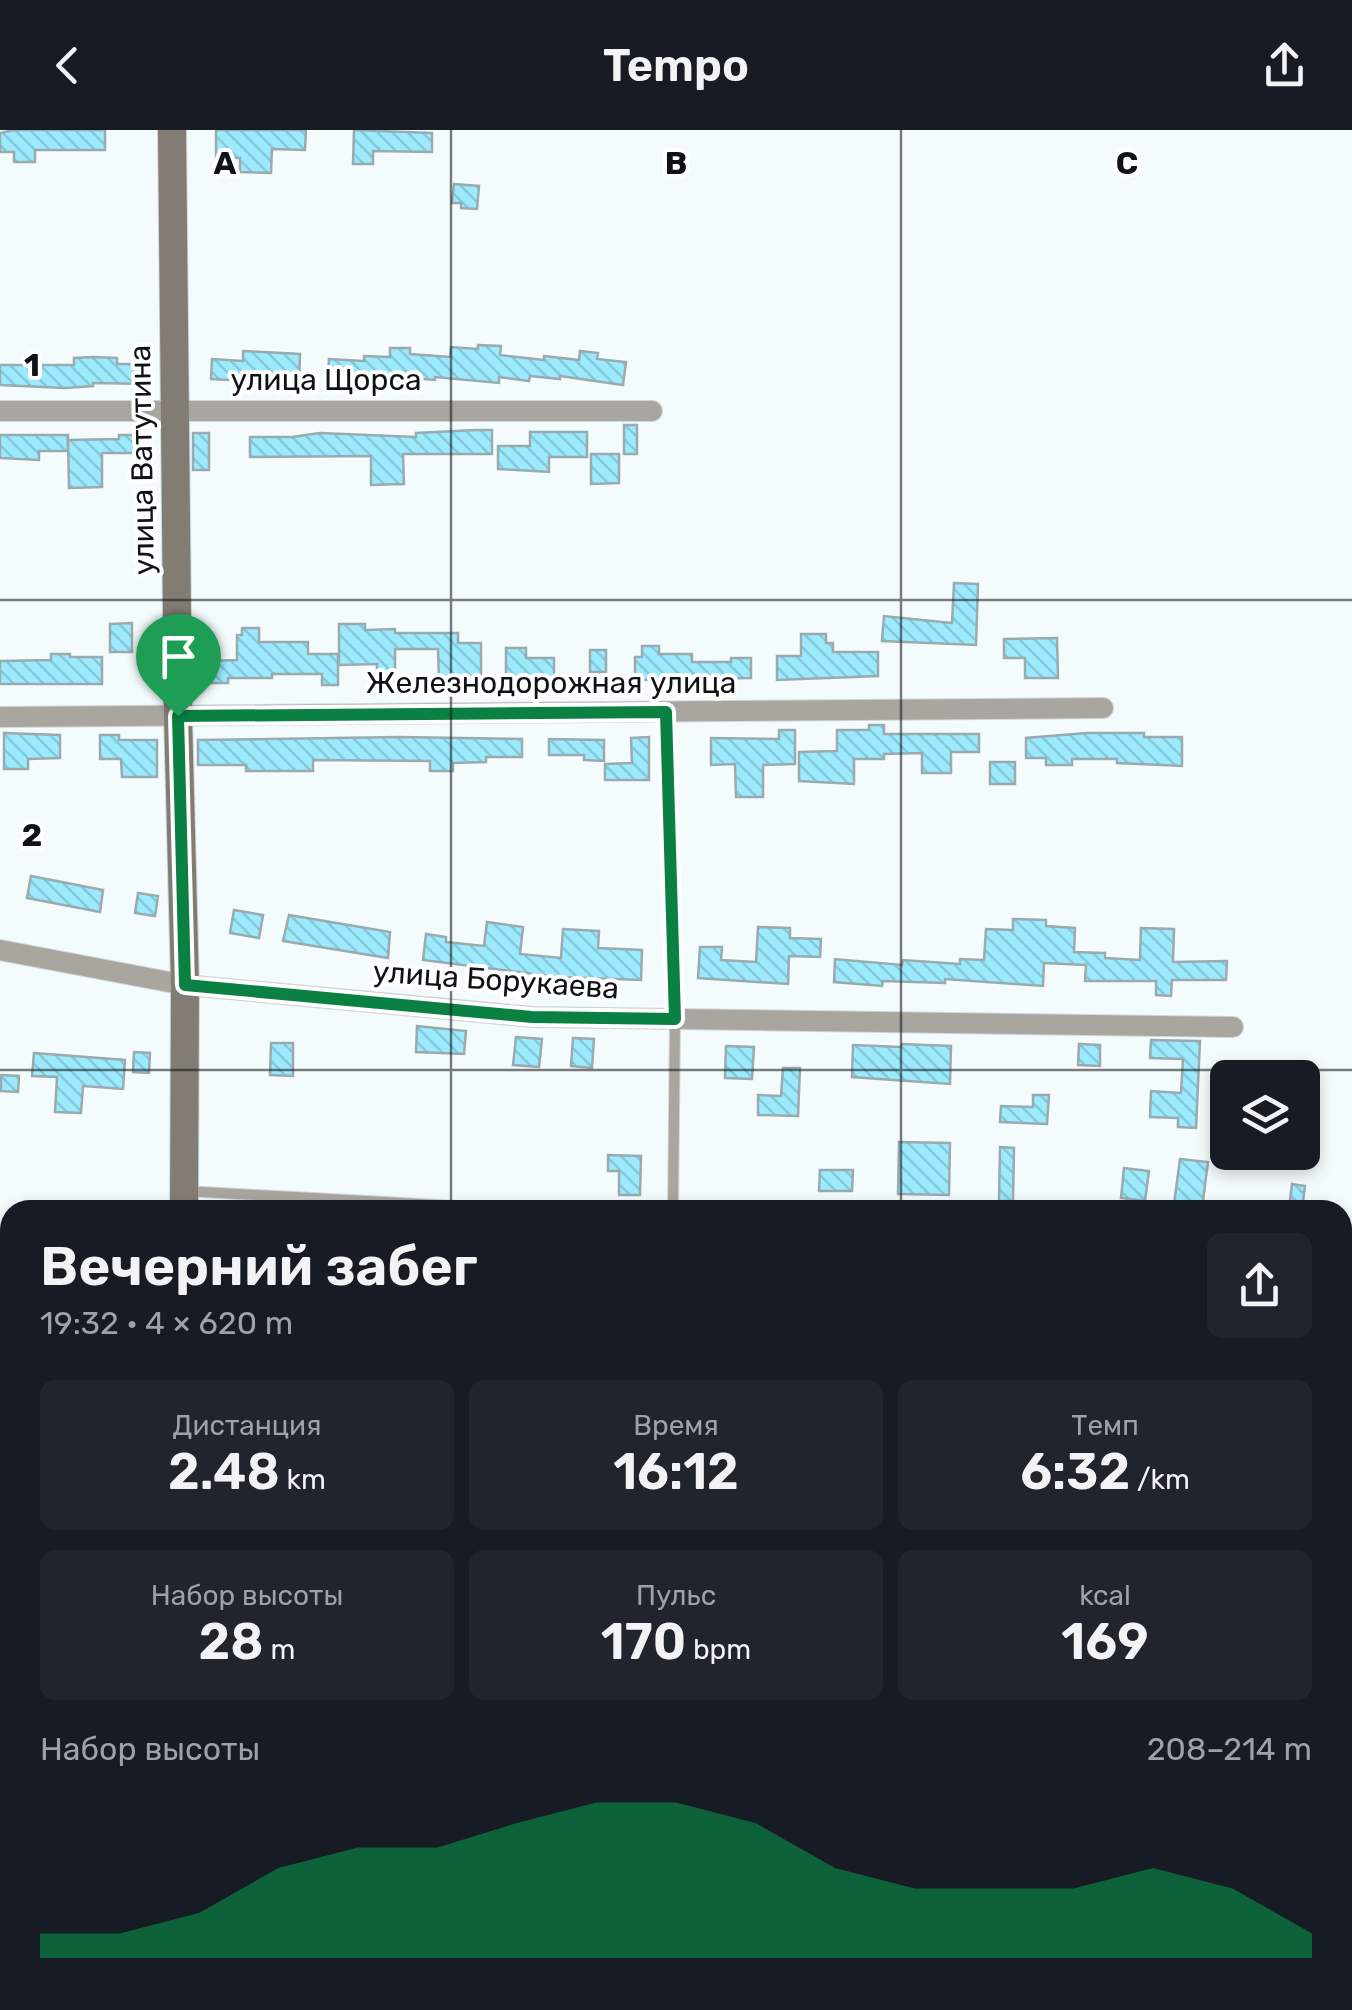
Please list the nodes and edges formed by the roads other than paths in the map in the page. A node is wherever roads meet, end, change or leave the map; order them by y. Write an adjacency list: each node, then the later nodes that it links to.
1 (172, 130): 2 (street, улица Ватутина)
2 (174, 410): 3 (street, улица Щорса); 4 (street, улица Щорса); 7 (street, улица Ватутина)
3 (0, 411)
4 (652, 411)
5 (1103, 708): 6 (street, Железнодорожная улица)
6 (666, 712): 7 (street, Железнодорожная улица); 11 (lane)
7 (178, 716): 8 (street, Железнодорожная улица); 10 (street, улица Ватутина)
8 (0, 717)
9 (0, 950): 10 (street, улица Борукаева)
10 (185, 985): 11 (street, улица Борукаева); 13 (street, улица Ватутина)
11 (675, 1019): 12 (street, улица Борукаева); 14 (lane)
12 (1233, 1028)
13 (184, 1200)
14 (673, 1200)

